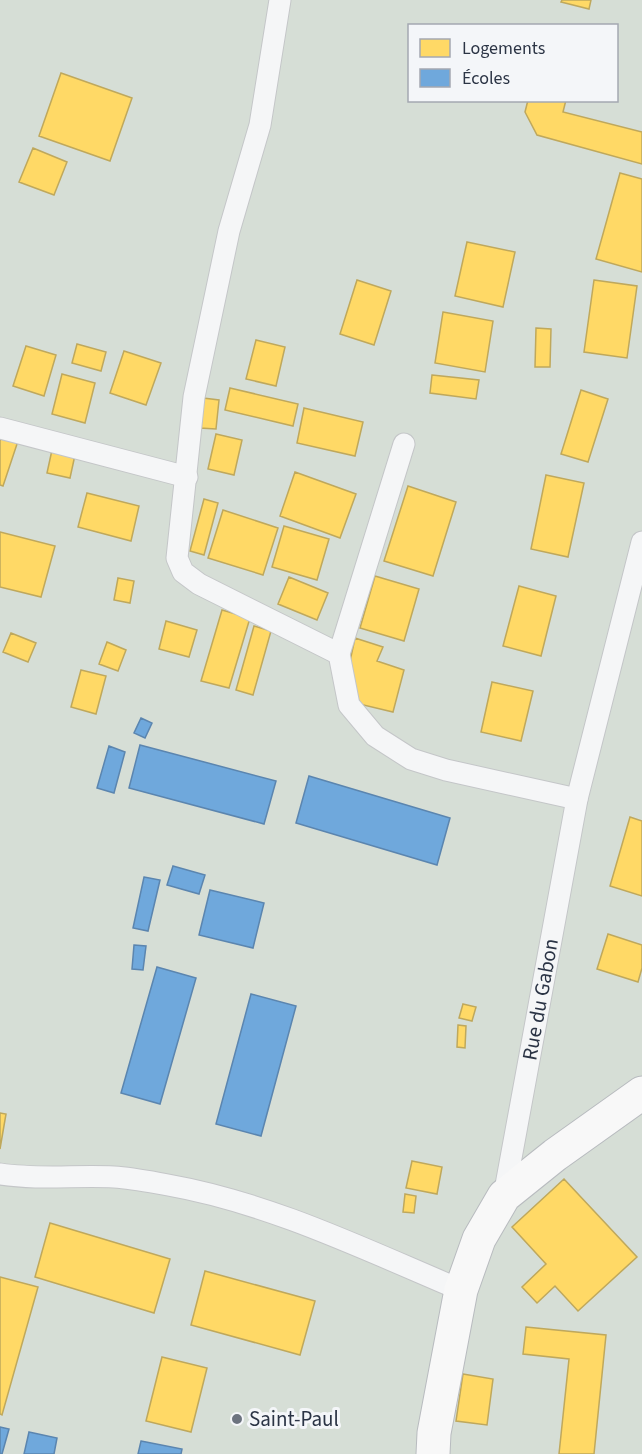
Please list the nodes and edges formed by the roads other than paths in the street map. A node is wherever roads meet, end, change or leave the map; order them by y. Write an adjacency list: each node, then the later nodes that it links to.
1 (280, 0): 4 (street)
2 (0, 428): 4 (street)
3 (404, 444): 6 (street)
4 (187, 477): 6 (street)
5 (642, 542): 7 (street, Rue du Gabon)
6 (339, 654): 7 (street)
7 (577, 799): 10 (street, Rue du Gabon)
8 (642, 1093): 10 (highway)
9 (0, 1174): 11 (street)
10 (504, 1197): 11 (highway, Rue du Gabon)
11 (461, 1290): 12 (highway, Rue du Gabon)
12 (433, 1454)

